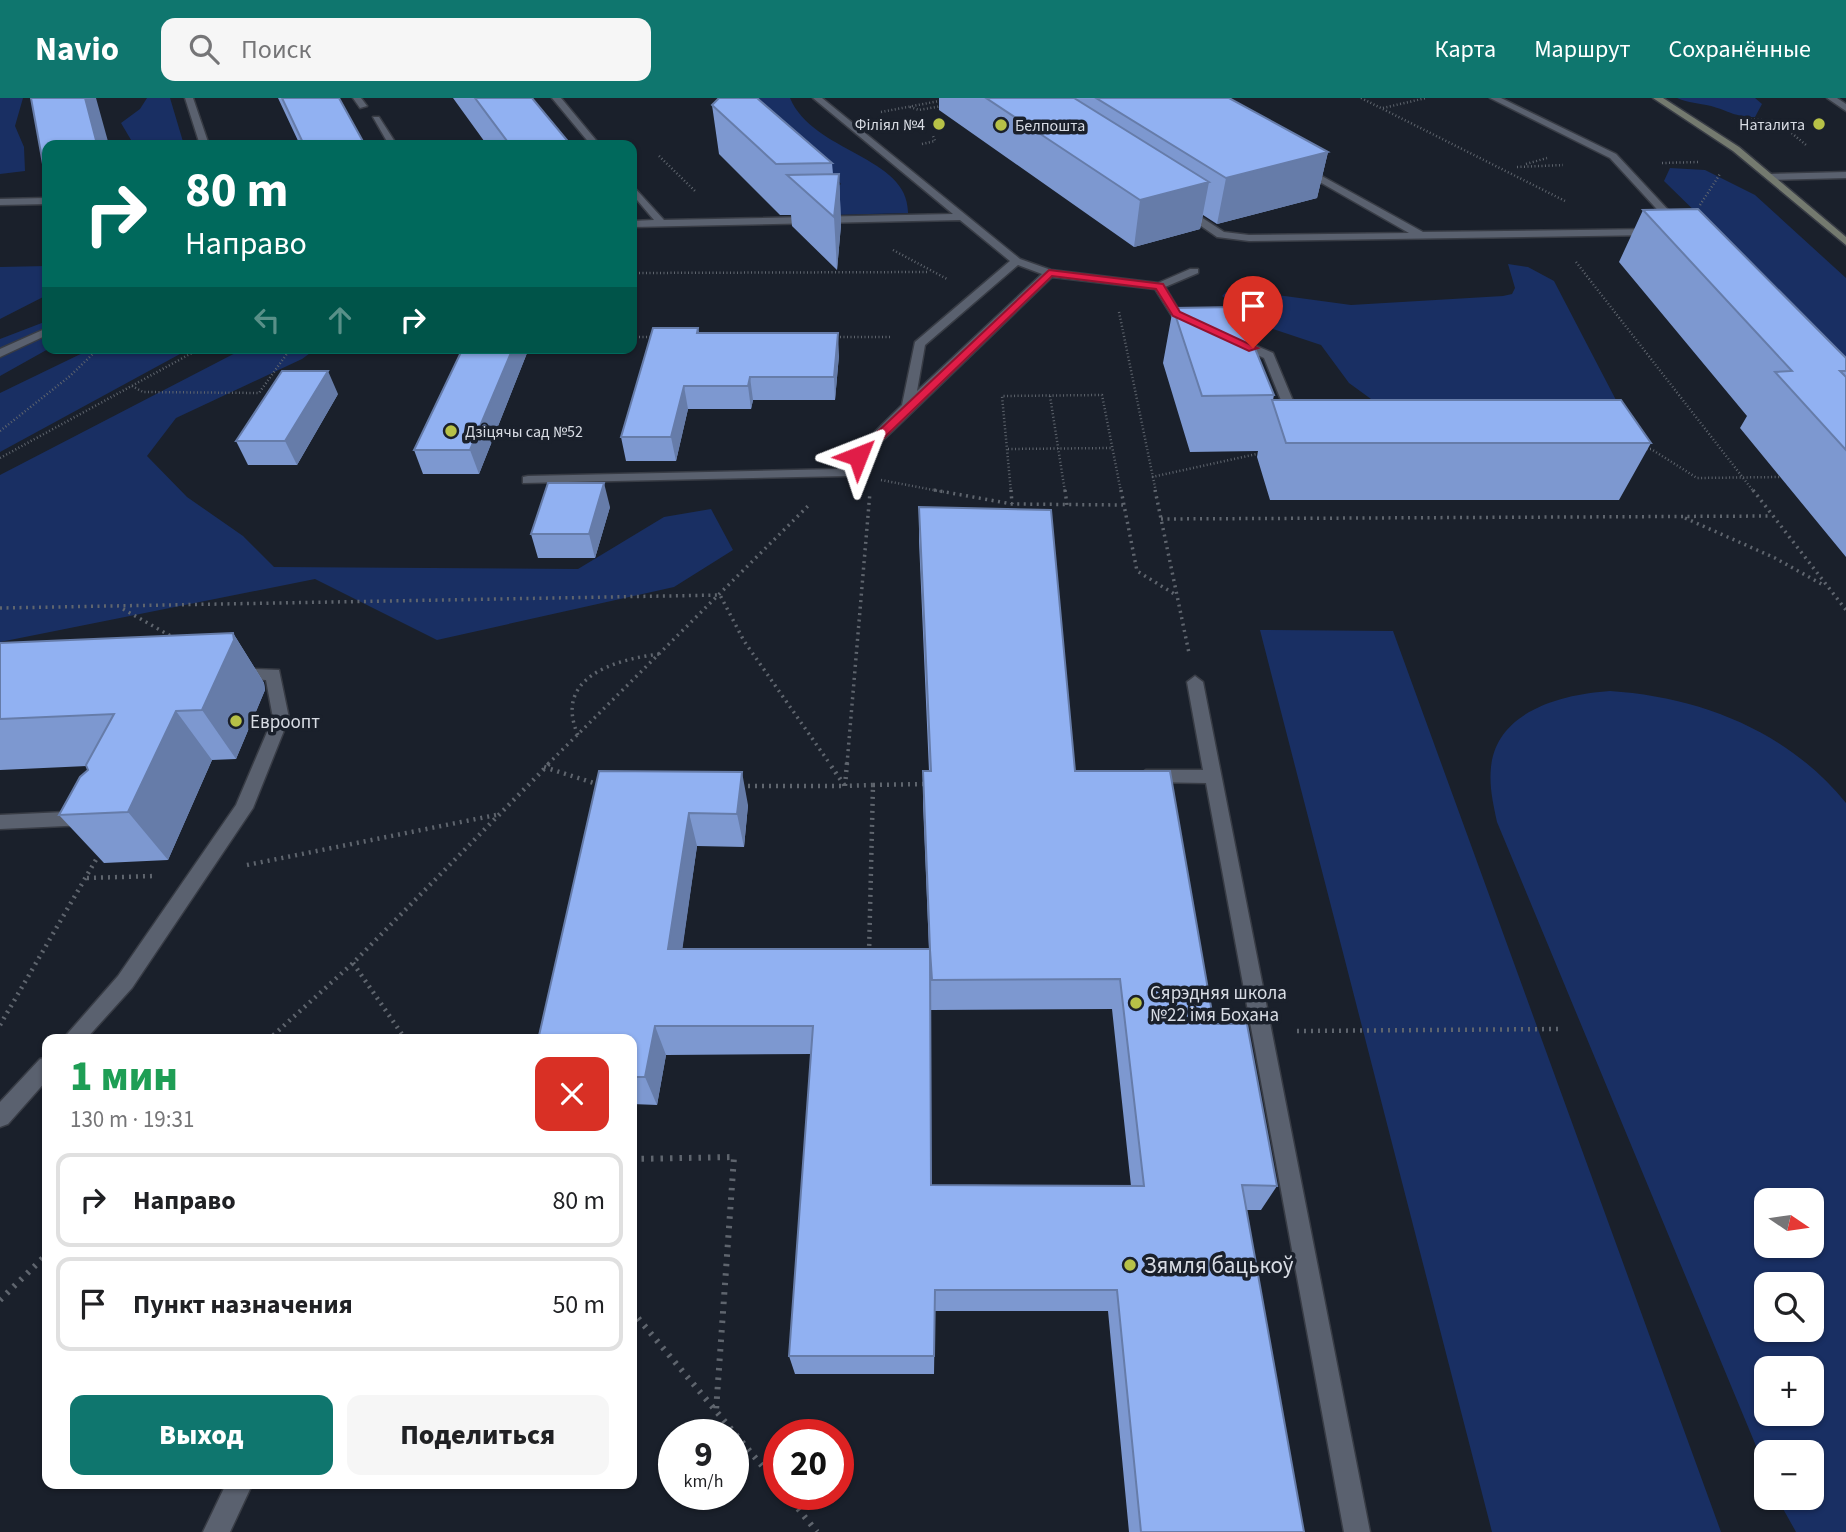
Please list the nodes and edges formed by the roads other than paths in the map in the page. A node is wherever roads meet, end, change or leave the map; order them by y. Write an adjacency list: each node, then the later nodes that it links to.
1 (188, 98): 9 (street)
2 (556, 98): 11 (street)
3 (817, 98): 19 (street)
4 (1494, 98): 22 (street)
5 (1657, 98): 14 (main road)
6 (1831, 98): 7 (street)
7 (1846, 108)
8 (376, 119): 10 (street)
9 (203, 140)
10 (390, 140)
11 (592, 140)
12 (1287, 160): 24 (street)
13 (1846, 175): 14 (street)
14 (1771, 177): 26 (main road)
15 (637, 194): 20 (street)
16 (42, 201): 17 (street)
17 (0, 202)
18 (1175, 204): 23 (street)
19 (963, 217): 20 (street); 28 (street)
20 (661, 223): 21 (street)
21 (637, 224)
22 (1683, 231): 24 (street); 25 (street)
23 (1222, 235): 24 (street); 27 (street)
24 (1420, 235)
25 (1692, 241)
26 (1846, 242)
27 (1214, 245)
28 (1016, 261): 30 (street); 36 (street)
29 (1194, 271): 31 (street)
30 (1049, 273): 31 (street); 36 (street)
31 (1159, 286): 32 (street)
32 (1200, 325)
33 (42, 333): 35 (street)
34 (1225, 336): 37 (street)
35 (0, 353)
36 (908, 406): 38 (street)
37 (1301, 435)
38 (528, 480)
39 (1193, 673): 42 (street)
40 (206, 674): 45 (street)
41 (1130, 776): 42 (street)
42 (1213, 777): 50 (street)
43 (105, 817): 44 (street)
44 (0, 822)
45 (77, 1034)
46 (42, 1071): 47 (street)
47 (0, 1117)
48 (237, 1489): 49 (street)
49 (216, 1532)
50 (1357, 1532)

